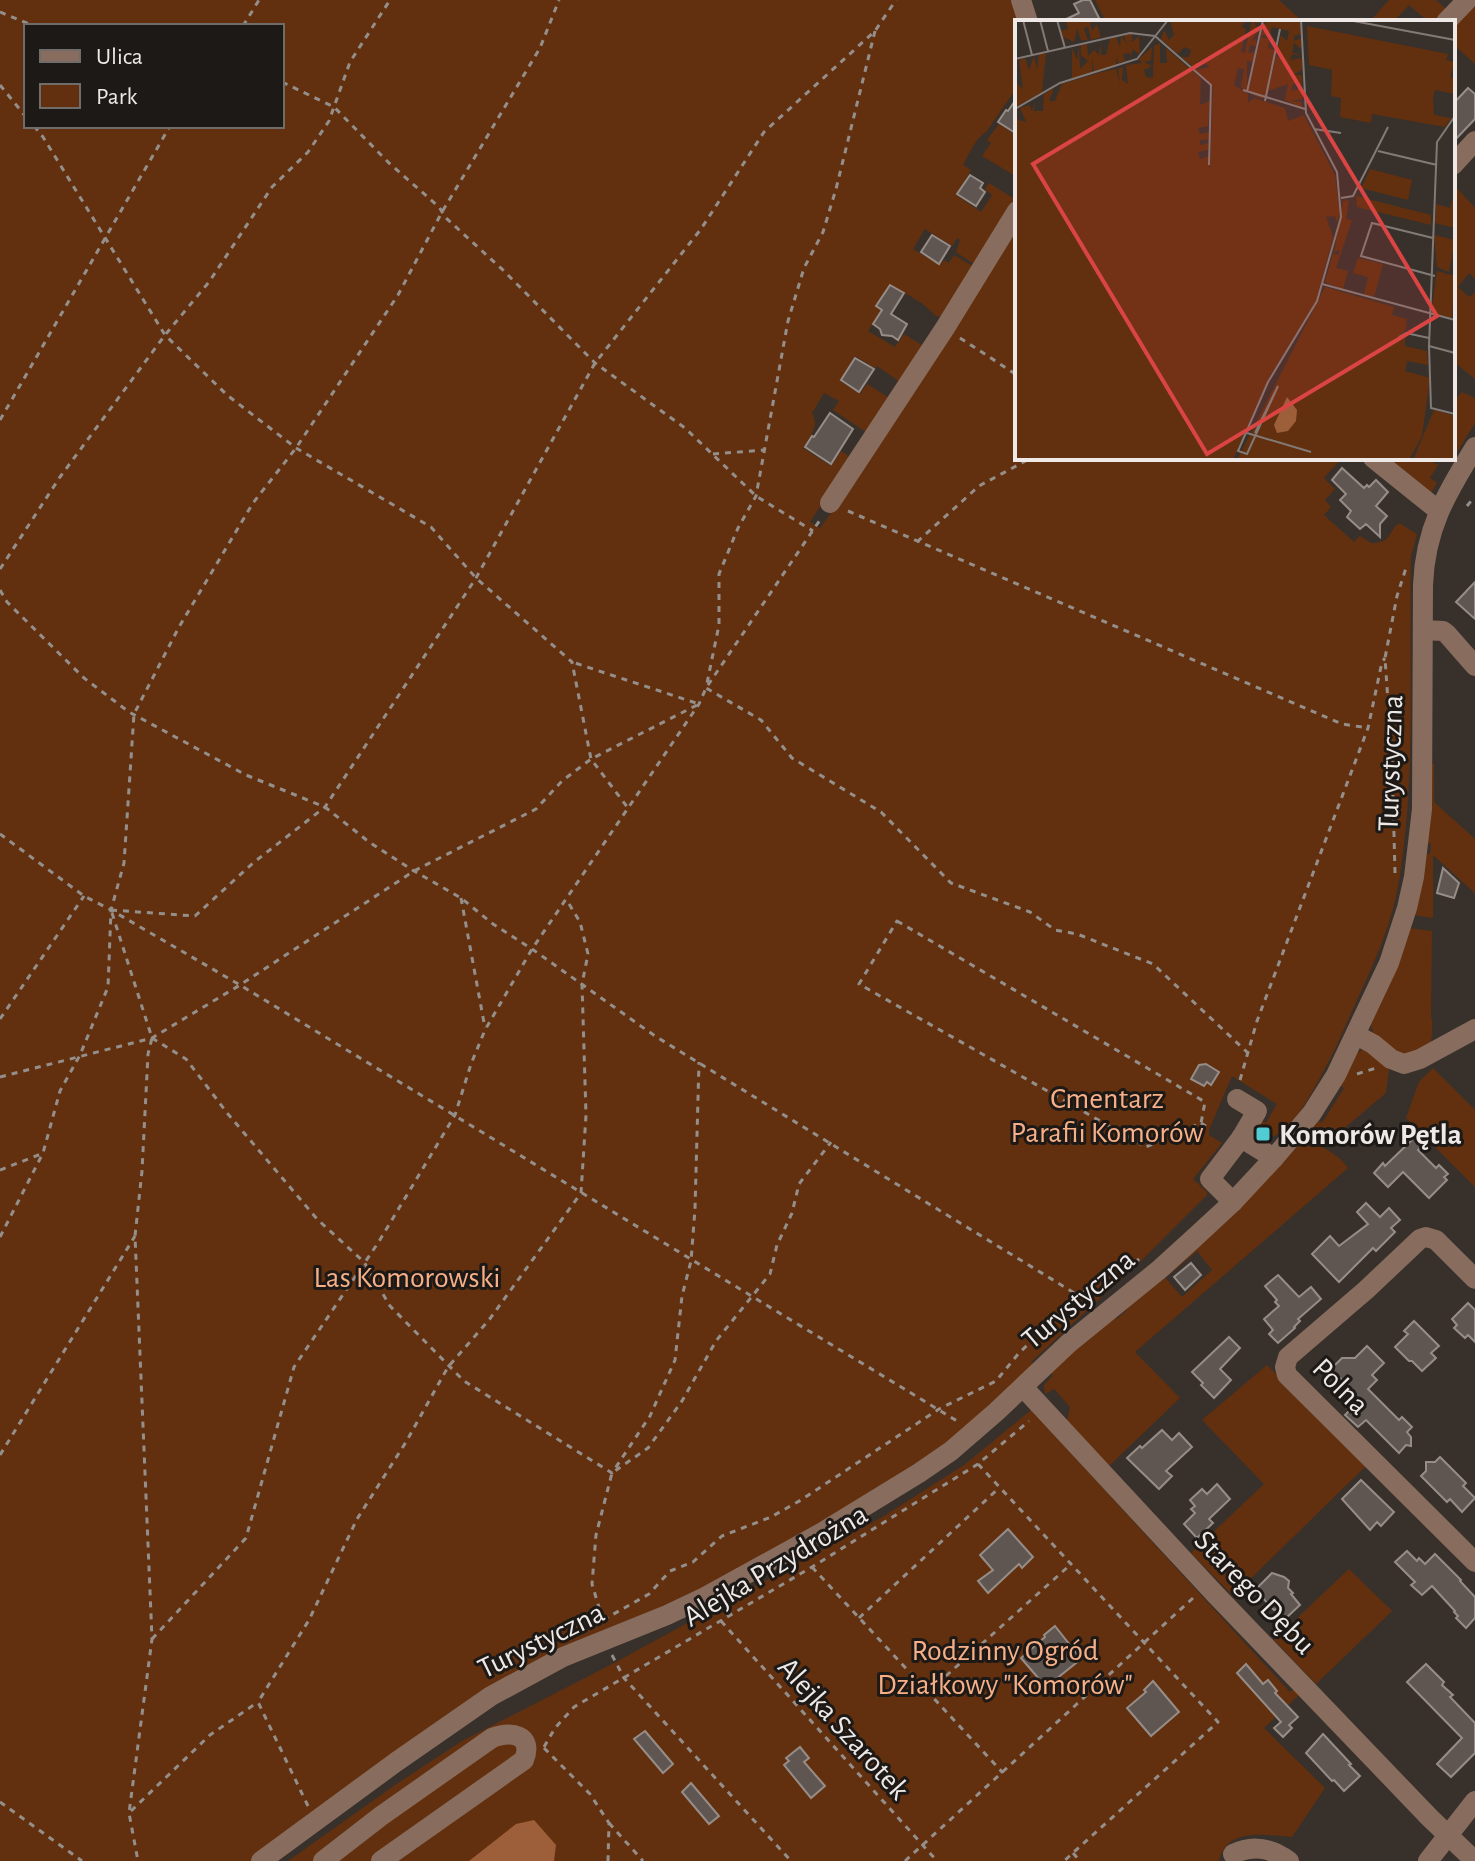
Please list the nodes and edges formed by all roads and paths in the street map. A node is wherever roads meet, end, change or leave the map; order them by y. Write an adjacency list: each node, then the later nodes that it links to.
1 (259, 0): 11 (path)
2 (390, 0): 15 (path)
3 (559, 0): 21 (path)
4 (896, 0): 12 (path)
5 (1021, 0): 8 (street)
6 (1467, 0): 9 (street)
7 (0, 12): 10 (path)
8 (1027, 20)
9 (1448, 20)
10 (29, 24)
11 (244, 24)
12 (875, 31): 26 (path); 31 (path)
13 (284, 83): 15 (path)
14 (0, 85): 16 (path)
15 (334, 107): 21 (path); 25 (path)
16 (24, 115)
17 (36, 128): 23 (path)
18 (169, 128): 23 (path)
19 (1475, 141): 20 (street)
20 (1455, 163)
21 (442, 212): 26 (path); 30 (path)
22 (1015, 214): 24 (street)
23 (106, 237): 25 (path); 28 (path)
24 (945, 328): 27 (path); 37 (street)
25 (165, 335): 30 (path); 43 (path)
26 (595, 363): 32 (path); 44 (path)
27 (1015, 374)
28 (0, 420)
29 (1475, 447): 39 (street, Turystyczna)
30 (296, 448): 44 (path); 52 (path)
31 (764, 450): 32 (path); 35 (path)
32 (713, 454): 35 (path)
33 (1027, 460): 41 (path)
34 (1375, 460): 39 (street)
35 (756, 496): 40 (path); 50 (path)
36 (1473, 502): 38 (path)
37 (830, 503): 40 (path); 41 (path)
38 (1467, 506)
39 (1439, 511): 46 (street, Turystyczna)
40 (813, 531): 50 (path)
41 (917, 542): 53 (path)
42 (1407, 563): 47 (path)
43 (0, 569)
44 (476, 578): 48 (path); 55 (path)
45 (0, 590): 52 (path)
46 (1423, 630): 49 (street); 70 (street, Turystyczna)
47 (1385, 658): 53 (path); 59 (path)
48 (572, 662): 51 (path); 54 (path)
49 (1475, 666)
50 (706, 688): 51 (path); 72 (path)
51 (699, 704): 54 (path); 56 (path)
52 (134, 714): 55 (path); 63 (path)
53 (1368, 728): 72 (path)
54 (591, 759): 56 (path); 58 (path)
55 (325, 807): 58 (path); 63 (path)
56 (628, 808): 62 (path)
57 (0, 834): 60 (path)
58 (414, 871): 61 (path); 66 (path)
59 (1395, 877)
60 (84, 896): 63 (path); 67 (path)
61 (461, 898): 64 (path); 69 (path)
62 (566, 899): 64 (path); 65 (path)
63 (111, 910): 66 (path); 71 (path); 73 (path)
64 (532, 949): 65 (path); 69 (path)
65 (582, 984): 74 (path); 87 (path)
66 (240, 985): 71 (path); 79 (path)
67 (0, 1019)
68 (1475, 1029): 75 (street)
69 (485, 1030): 79 (path)
70 (1356, 1035): 75 (street); 85 (street, Turystyczna)
71 (152, 1038): 73 (path); 89 (path); 93 (path)
72 (1248, 1053): 78 (path)
73 (80, 1055): 77 (path); 84 (path)
74 (699, 1062): 83 (path); 92 (path)
75 (1397, 1062): 76 (path)
76 (1354, 1075)
77 (0, 1077)
78 (1238, 1090): 82 (street)
79 (455, 1115): 87 (path); 93 (path)
80 (1201, 1123): 80 (path); 81 (path)
81 (1210, 1129)
82 (1241, 1138): 85 (street); 88 (street)
83 (831, 1142): 95 (path); 96 (path)
84 (43, 1153): 86 (path); 90 (path)
85 (1274, 1158): 88 (street, Turystyczna)
86 (0, 1170)
87 (581, 1193): 92 (path); 98 (path)
88 (1233, 1202): 99 (street, Turystyczna)
89 (135, 1236): 103 (path); 114 (path)
90 (0, 1237)
91 (1145, 1259): 95 (path)
92 (691, 1261): 96 (path); 105 (path)
93 (364, 1262): 98 (path); 114 (path)
94 (1475, 1279): 107 (street, Polna)
95 (1080, 1295): 97 (path); 100 (path)
96 (752, 1296): 100 (path); 105 (path)
97 (1092, 1304)
98 (448, 1367): 105 (path); 119 (path)
99 (1023, 1387): 102 (street, Turystyczna); 127 (street, Starego Dębu)
100 (939, 1409): 102 (path); 113 (path)
101 (1032, 1419): 104 (path, Alejka Przydrożna)
102 (974, 1432): 113 (street, Turystyczna)
103 (0, 1455)
104 (978, 1464): 106 (path); 109 (path, Alejka Przydrożna)
105 (612, 1473): 113 (path)
106 (999, 1488): 108 (path); 111 (path)
107 (1475, 1562)
108 (1070, 1565): 115 (path); 118 (path)
109 (812, 1567): 111 (path); 112 (path, Alejka Przydrożna)
110 (1196, 1596): 115 (path)
111 (859, 1618): 118 (path)
112 (721, 1621): 117 (path, Alejka Przydrożna); 129 (path, Alejka Szarotek)
113 (604, 1630): 125 (street, Turystyczna)
114 (152, 1639): 123 (path)
115 (1144, 1642): 120 (path); 130 (path)
116 (614, 1663): 117 (path)
117 (624, 1678): 126 (path, Alejka Przydrożna); 139 (path)
118 (928, 1692): 120 (path)
119 (258, 1702): 123 (path); 125 (path)
120 (1003, 1773): 129 (path)
121 (1475, 1801): 127 (street)
122 (0, 1802): 132 (path)
123 (129, 1813): 133 (path)
124 (381, 1816): 128 (street); 128 (street); 135 (street)
125 (315, 1821): 134 (street, Turystyczna)
126 (609, 1823): 137 (path); 138 (path)
127 (1447, 1835): 145 (street); 146 (street, Starego Dębu)
128 (404, 1845): 136 (street)
129 (922, 1845): 140 (path); 141 (path, Alejka Szarotek)
130 (1073, 1853): 142 (path); 143 (path)
131 (1233, 1854): 144 (street)
132 (82, 1861)
133 (138, 1861)
134 (261, 1861)
135 (323, 1861)
136 (381, 1861)
137 (608, 1861)
138 (643, 1861)
139 (791, 1861)
140 (905, 1861)
141 (937, 1861)
142 (1064, 1861)
143 (1080, 1861)
144 (1289, 1861)
145 (1428, 1861)
146 (1475, 1861)

